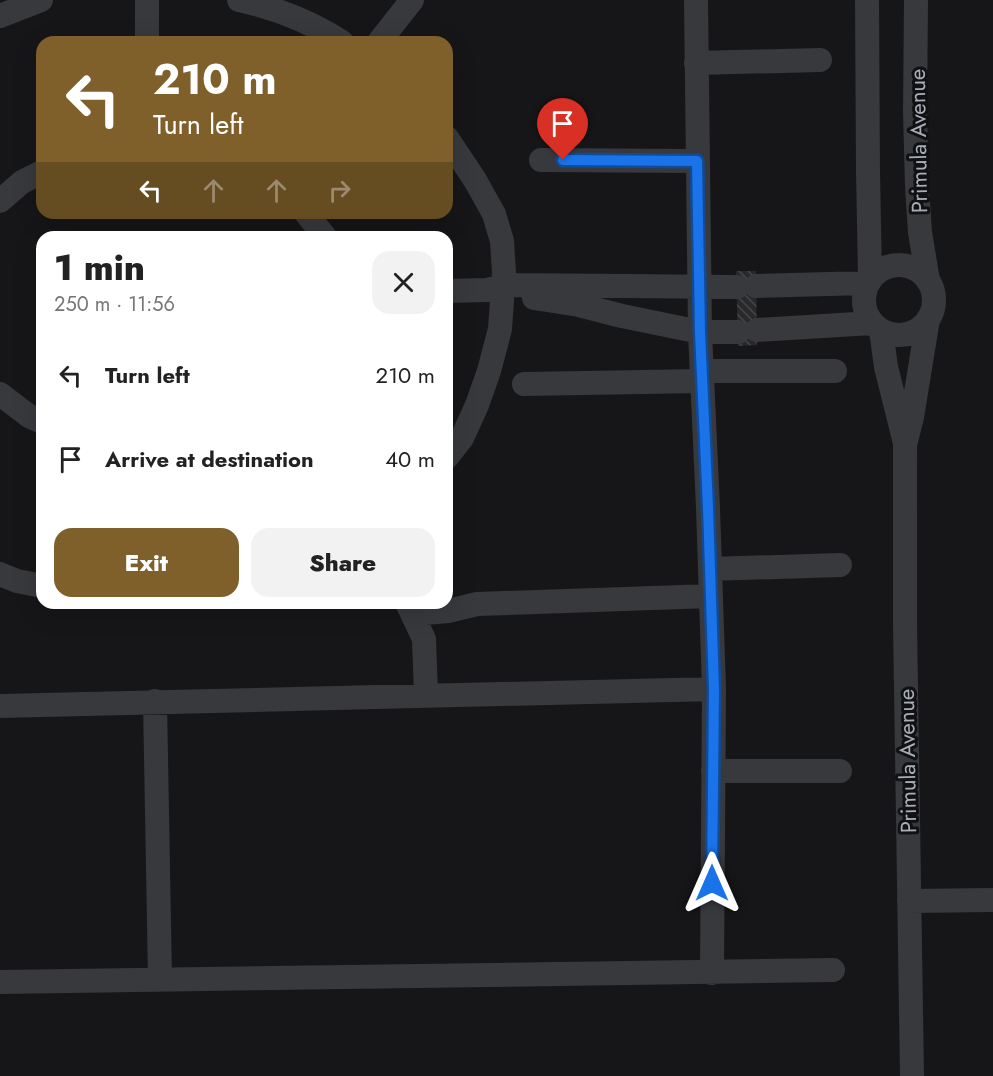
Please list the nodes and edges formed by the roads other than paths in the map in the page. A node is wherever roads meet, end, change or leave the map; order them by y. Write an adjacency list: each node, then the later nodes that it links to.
1 (41, 0): 8 (street)
2 (147, 0): 9 (street)
3 (239, 0): 10 (street)
4 (412, 0): 11 (street)
5 (696, 0): 13 (street)
6 (867, 0): 21 (street)
7 (916, 0): 22 (street, Primula Avenue)
8 (0, 15)
9 (147, 36)
10 (333, 36)
11 (384, 36)
12 (820, 60): 13 (street)
13 (696, 63): 16 (street)
14 (453, 147): 24 (street)
15 (541, 160): 16 (street)
16 (697, 161): 23 (street)
17 (36, 175): 18 (street)
18 (0, 201)
19 (311, 219): 20 (street)
20 (320, 231)
21 (869, 280): 22 (street); 23 (street); 27 (street)
22 (928, 281): 26 (street)
23 (700, 287): 24 (street); 28 (street)
24 (498, 290): 25 (street); 28 (street); 35 (street)
25 (453, 291)
26 (928, 319): 27 (street); 34 (street, Primula Avenue)
27 (877, 327): 28 (street); 34 (street, Primula Avenue)
28 (700, 332): 30 (street)
29 (835, 371): 30 (street)
30 (702, 376): 31 (street); 37 (street)
31 (524, 384)
32 (0, 394): 33 (street)
33 (36, 419)
34 (905, 445): 50 (street, Primula Avenue)
35 (453, 449)
36 (840, 565): 37 (street)
37 (710, 569): 40 (street)
38 (0, 574): 39 (street)
39 (36, 585)
40 (711, 596): 42 (street); 43 (street)
41 (410, 609): 44 (street)
42 (423, 609)
43 (714, 689): 44 (street); 47 (street)
44 (426, 695): 45 (street)
45 (155, 701): 46 (street); 53 (street)
46 (0, 706)
47 (713, 771): 48 (street); 52 (street)
48 (840, 771)
49 (993, 900): 50 (street)
50 (909, 901): 55 (street, Primula Avenue)
51 (833, 970): 52 (street)
52 (712, 973): 53 (street)
53 (160, 979): 54 (street)
54 (0, 982)
55 (912, 1076)

